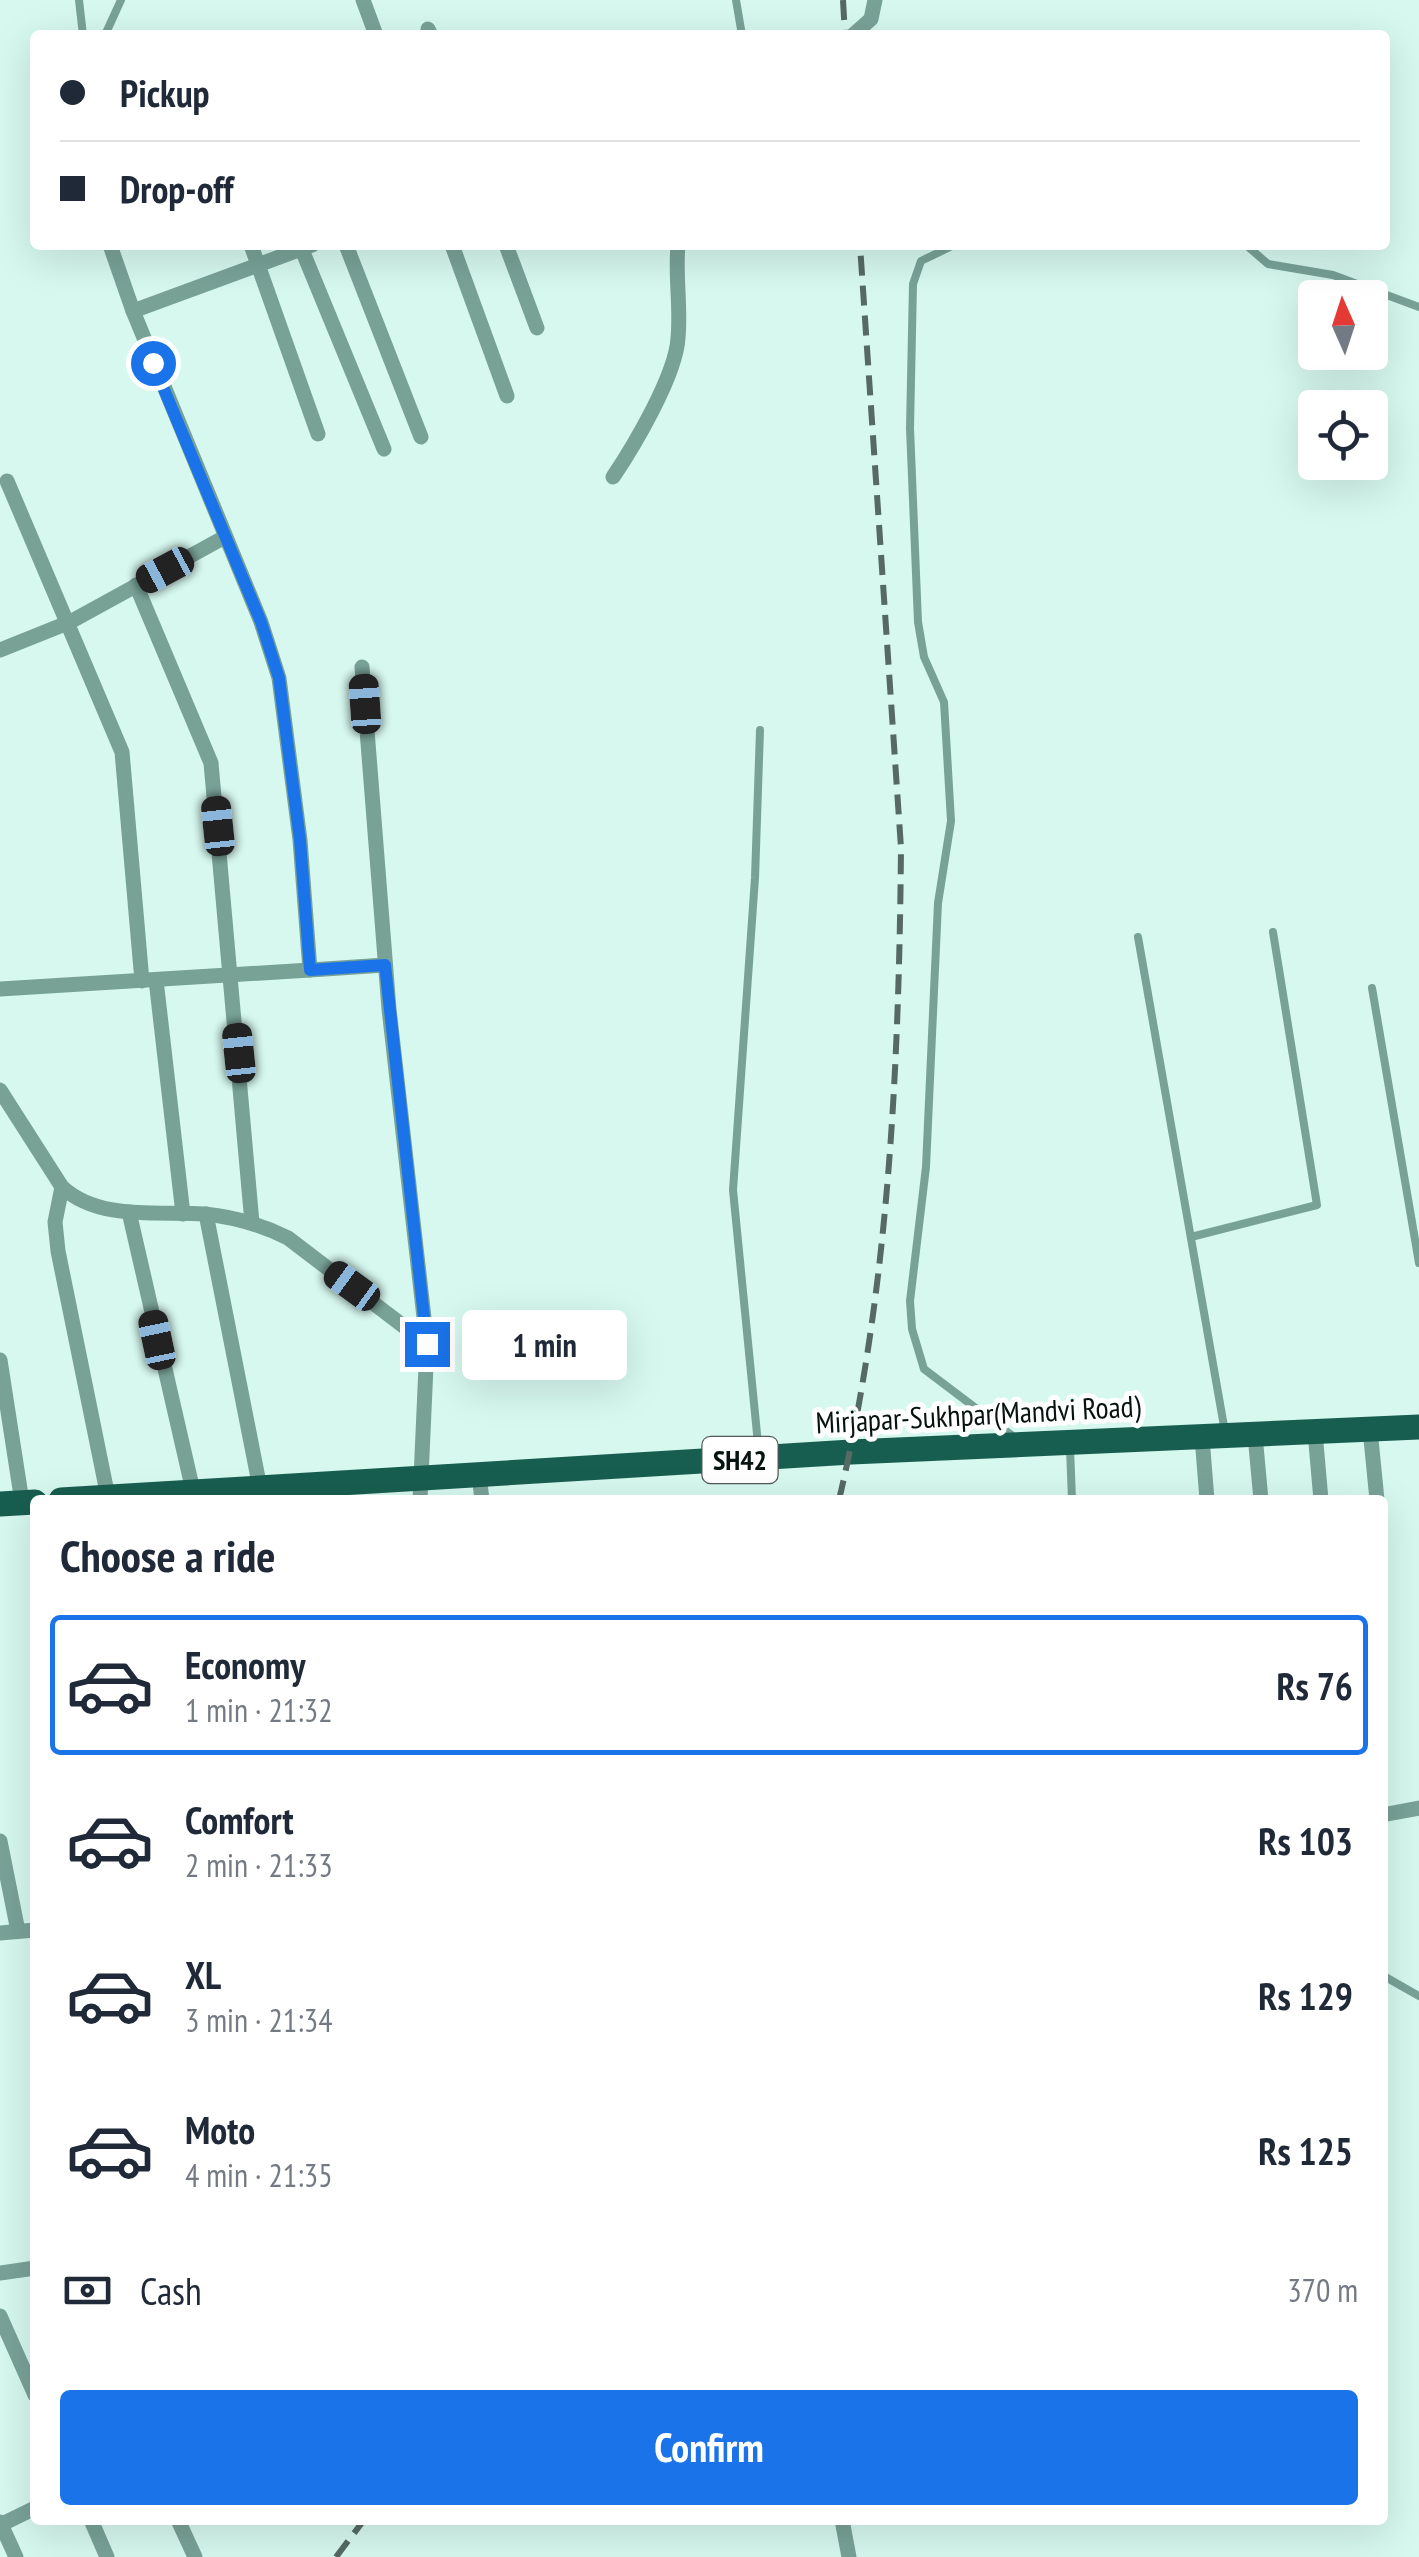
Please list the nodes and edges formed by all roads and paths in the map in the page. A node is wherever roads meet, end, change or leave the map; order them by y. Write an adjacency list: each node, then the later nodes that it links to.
1 (79, 0): 6 (lane)
2 (121, 0): 7 (lane)
3 (363, 0): 8 (street)
4 (736, 0): 9 (lane)
5 (876, 0): 10 (street)
6 (82, 30)
7 (107, 30)
8 (374, 30)
9 (741, 30)
10 (858, 30)
11 (112, 250): 23 (street)
12 (253, 250): 21 (street)
13 (294, 250): 21 (street)
14 (306, 250): 28 (street)
15 (348, 250): 27 (street)
16 (454, 250): 25 (street)
17 (508, 250): 24 (street)
18 (678, 250): 29 (street)
19 (944, 250): 61 (lane)
20 (1252, 250): 22 (lane)
21 (257, 264): 23 (street); 26 (street)
22 (1419, 306)
23 (133, 312): 31 (street)
24 (538, 328)
25 (507, 396)
26 (318, 434)
27 (421, 436)
28 (384, 449)
29 (612, 477)
30 (6, 480): 33 (street)
31 (223, 538): 32 (street); 40 (street)
32 (136, 585): 33 (street); 41 (street)
33 (70, 622): 34 (street); 42 (street)
34 (0, 650)
35 (362, 668): 39 (street)
36 (760, 730): 62 (lane)
37 (1273, 932): 51 (lane)
38 (1138, 938): 51 (lane)
39 (385, 965): 40 (street); 53 (street)
40 (310, 970): 41 (street)
41 (231, 975): 42 (street); 50 (street)
42 (149, 980): 44 (street); 48 (street)
43 (1372, 988): 52 (lane)
44 (0, 989)
45 (0, 1090): 46 (street)
46 (62, 1187): 47 (street); 67 (street)
47 (129, 1212): 48 (street); 68 (street)
48 (182, 1214): 49 (street)
49 (206, 1214): 50 (street); 63 (street)
50 (252, 1224): 53 (street)
51 (1191, 1236): 59 (lane)
52 (1419, 1263)
53 (427, 1344): 65 (street)
54 (0, 1360): 75 (street)
55 (1419, 1427): 56 (main road, Mirjapar-Sukhpar(Mandvi Road) / SH42)
56 (1370, 1429): 57 (main road, Mirjapar-Sukhpar(Mandvi Road) / SH42); 74 (street)
57 (1315, 1432): 58 (main road, Mirjapar-Sukhpar(Mandvi Road) / SH42); 73 (street)
58 (1254, 1435): 59 (main road, Mirjapar-Sukhpar(Mandvi Road) / SH42); 72 (street)
59 (1214, 1437): 60 (main road, Mirjapar-Sukhpar(Mandvi Road) / SH42); 71 (street)
60 (1069, 1444): 61 (main road, Mirjapar-Sukhpar(Mandvi Road) / SH42); 70 (lane)
61 (1026, 1445): 62 (main road, Mirjapar-Sukhpar(Mandvi Road) / SH42)
62 (760, 1459): 64 (main road, Mirjapar-Sukhpar(Mandvi Road) / SH42)
63 (260, 1488): 66 (main road, Mirjapar-Sukhpar(Mandvi Road) / SH42); 69 (main road, Mirjapar-Sukhpar(Mandvi Road) / SH42)
64 (481, 1488): 65 (main road, Mirjapar-Sukhpar(Mandvi Road) / SH42)
65 (420, 1489): 66 (main road, Mirjapar-Sukhpar(Mandvi Road) / SH42)
66 (299, 1493)
67 (108, 1495)
68 (194, 1495)
69 (202, 1495)
70 (1072, 1495)
71 (1208, 1495)
72 (1260, 1495)
73 (1321, 1495)
74 (1377, 1495)
75 (19, 1502)
76 (1419, 1808): 77 (street)
77 (1388, 1814)
78 (0, 1840): 80 (street)
79 (30, 1930): 80 (street)
80 (18, 1931): 81 (street)
81 (0, 1932)
82 (1388, 1978): 83 (lane)
83 (1419, 1996)
84 (30, 2269): 85 (street)
85 (0, 2272)
86 (0, 2316): 87 (street)
87 (30, 2384)
88 (30, 2510): 89 (street)
89 (0, 2524): 93 (street)
90 (93, 2525): 94 (street)
91 (180, 2525): 95 (street)
92 (843, 2525): 96 (street)
93 (16, 2557)
94 (107, 2557)
95 (195, 2557)
96 (849, 2557)

